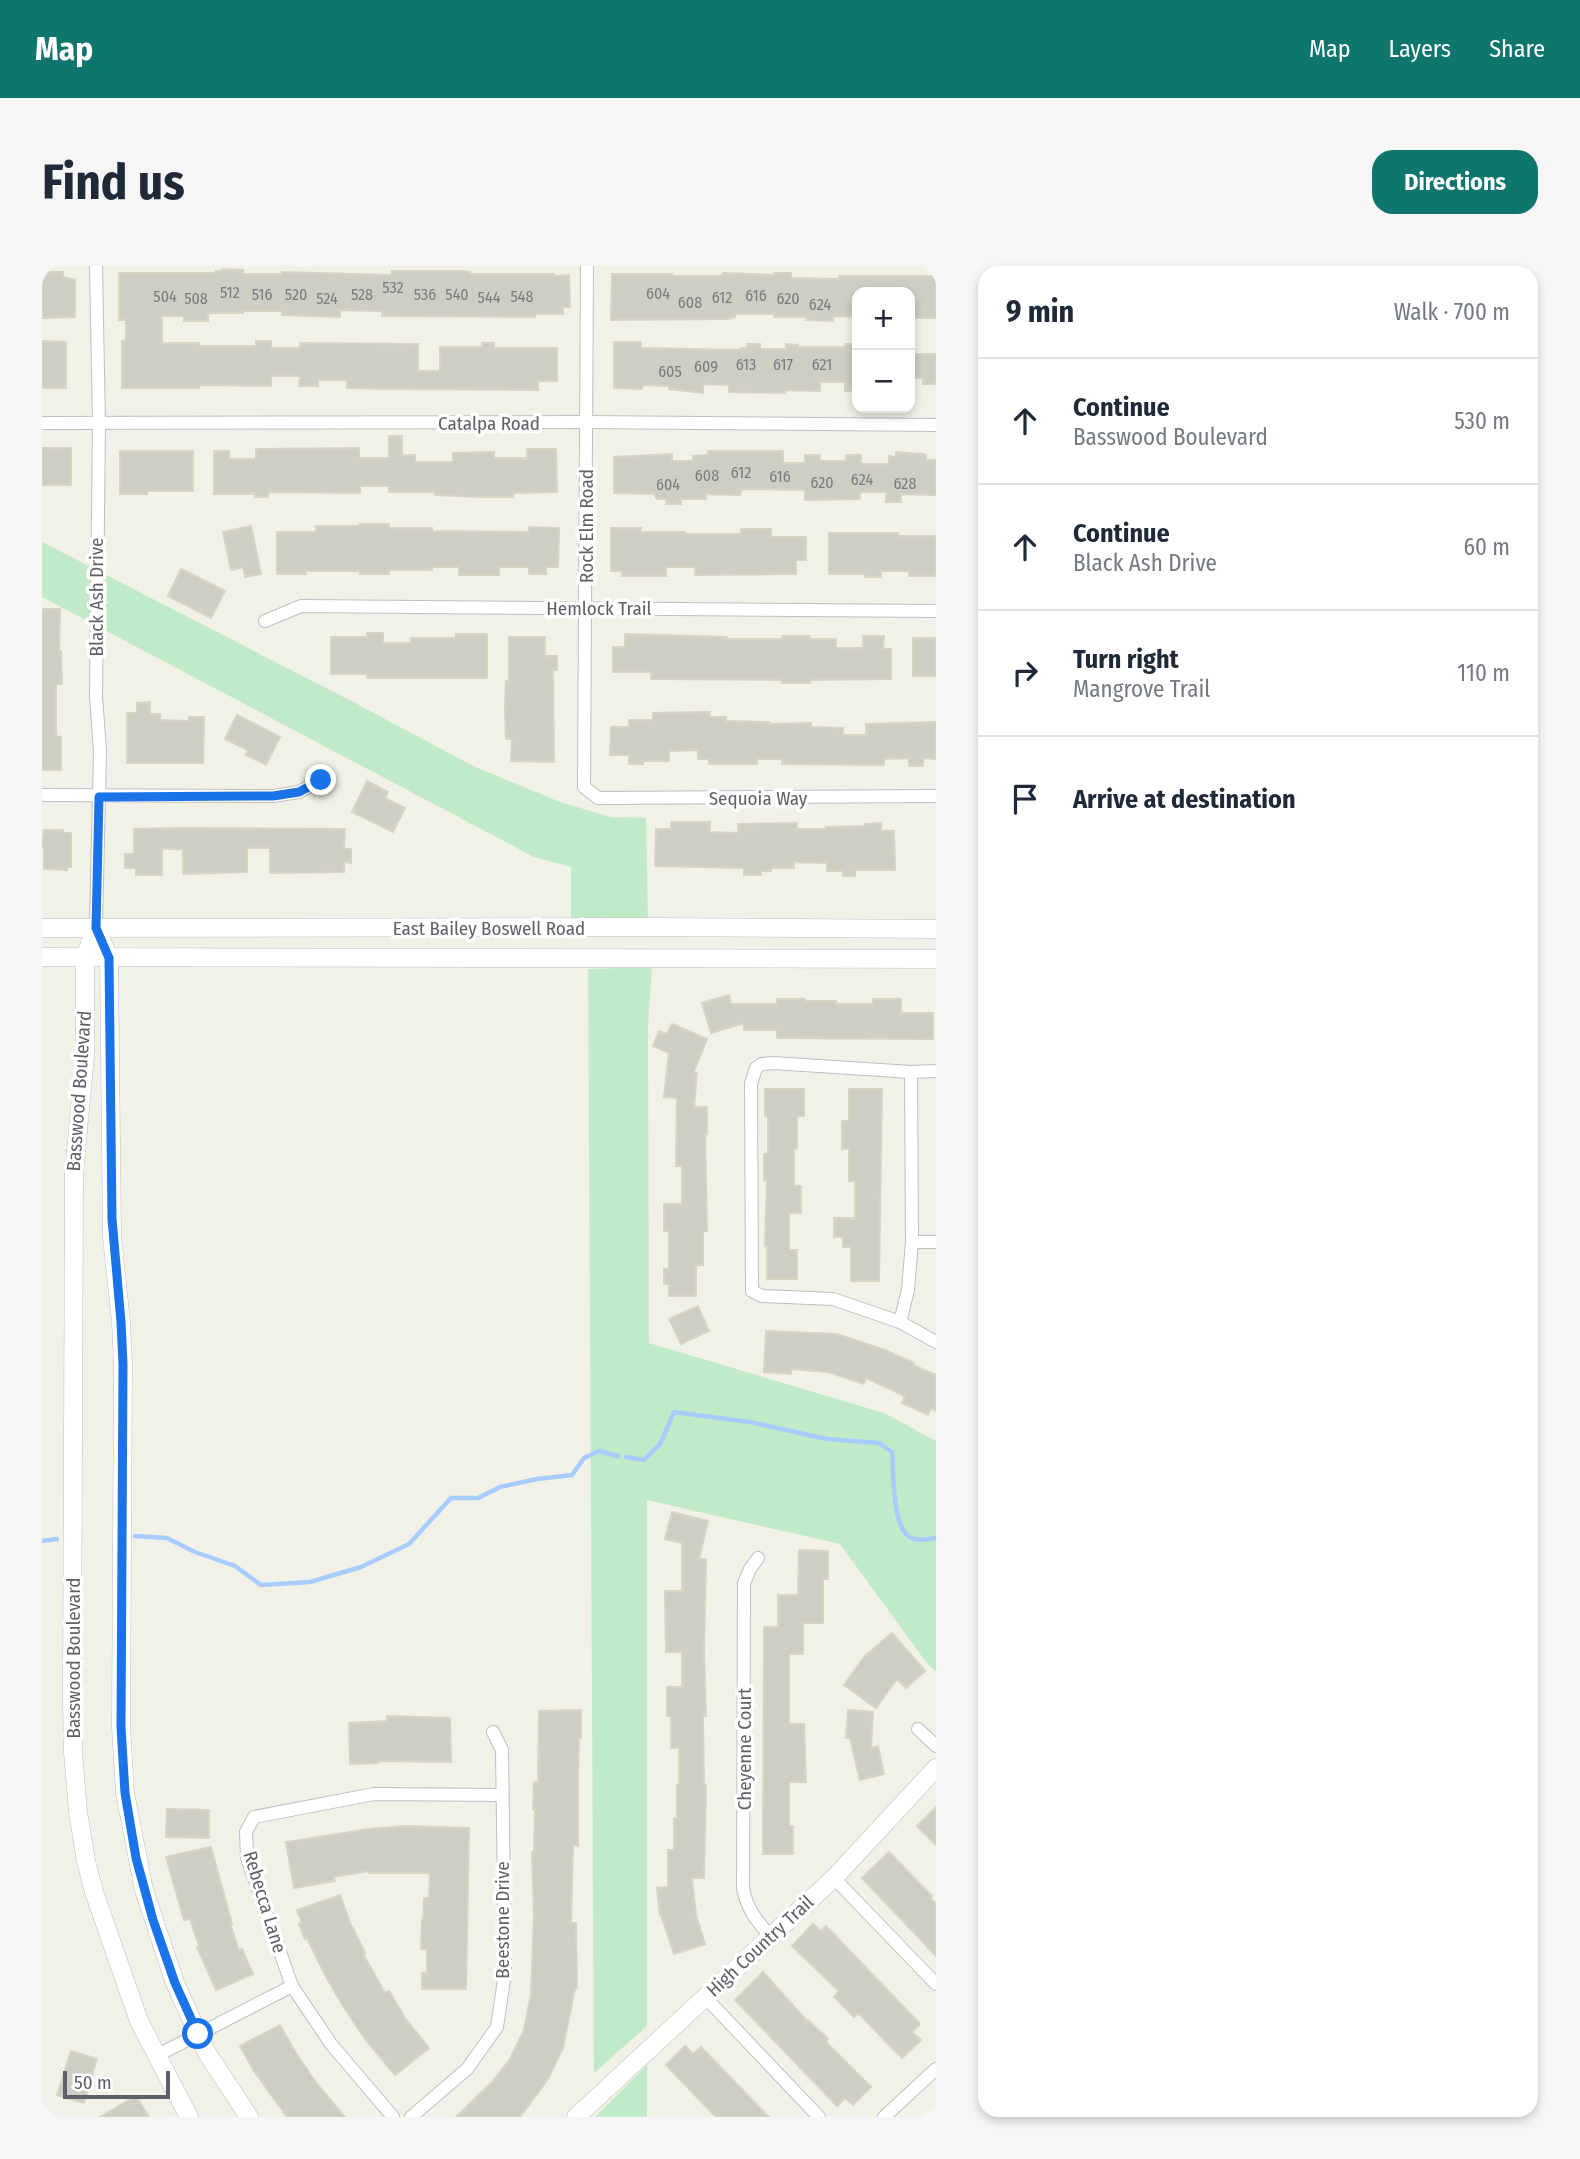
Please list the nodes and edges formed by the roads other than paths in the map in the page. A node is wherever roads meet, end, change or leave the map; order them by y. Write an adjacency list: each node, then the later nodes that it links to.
1 (96, 266): 5 (street, Black Ash Drive)
2 (587, 266): 3 (street, Rock Elm Road)
3 (585, 422): 5 (street, Catalpa Road); 6 (street, Catalpa Road); 7 (street, Rock Elm Road)
4 (42, 423): 5 (street, Catalpa Road)
5 (99, 424): 14 (street, Black Ash Drive)
6 (936, 425)
7 (587, 607): 8 (street, Hemlock Trail); 9 (street, Hemlock Trail); 11 (street, Rock Elm Road)
8 (936, 611)
9 (265, 621)
10 (321, 780): 14 (street)
11 (584, 787): 13 (street, Sequoia Way)
12 (42, 795): 14 (street)
13 (936, 796)
14 (99, 797): 16 (street, Black Ash Drive)
15 (42, 928): 16 (main road, East Bailey Boswell Road)
16 (96, 928): 17 (main road, East Bailey Boswell Road); 19 (main road, Basswood Boulevard); 20 (main road, Basswood Boulevard)
17 (936, 929)
18 (42, 957): 19 (main road, East Bailey Boswell Road)
19 (85, 957): 20 (main road, East Bailey Boswell Road); 40 (main road, Basswood Boulevard)
20 (109, 958): 21 (main road, East Bailey Boswell Road); 39 (main road, Basswood Boulevard)
21 (936, 959)
22 (936, 1071): 23 (street)
23 (911, 1072): 24 (street); 26 (street)
24 (912, 1242): 25 (street); 26 (street)
25 (936, 1242)
26 (900, 1322): 27 (street)
27 (936, 1342)
28 (758, 1558): 35 (street, Cheyenne Court)
29 (918, 1729): 31 (street)
30 (493, 1732): 33 (street, Beestone Drive)
31 (936, 1746)
32 (936, 1768): 34 (main road, High Country Trail)
33 (501, 1795): 37 (street, Rebecca Lane); 45 (street, Beestone Drive)
34 (834, 1878): 35 (main road, High Country Trail); 36 (street)
35 (769, 1936): 38 (main road, High Country Trail)
36 (936, 1984)
37 (292, 1986): 39 (street); 44 (street, Rebecca Lane)
38 (705, 1997): 46 (main road, High Country Trail); 47 (street)
39 (198, 2034): 40 (street); 43 (main road, Basswood Boulevard)
40 (156, 2056): 42 (main road, Basswood Boulevard)
41 (936, 2069): 48 (street)
42 (188, 2117)
43 (249, 2117)
44 (393, 2117)
45 (411, 2117)
46 (576, 2117)
47 (819, 2117)
48 (884, 2117)

